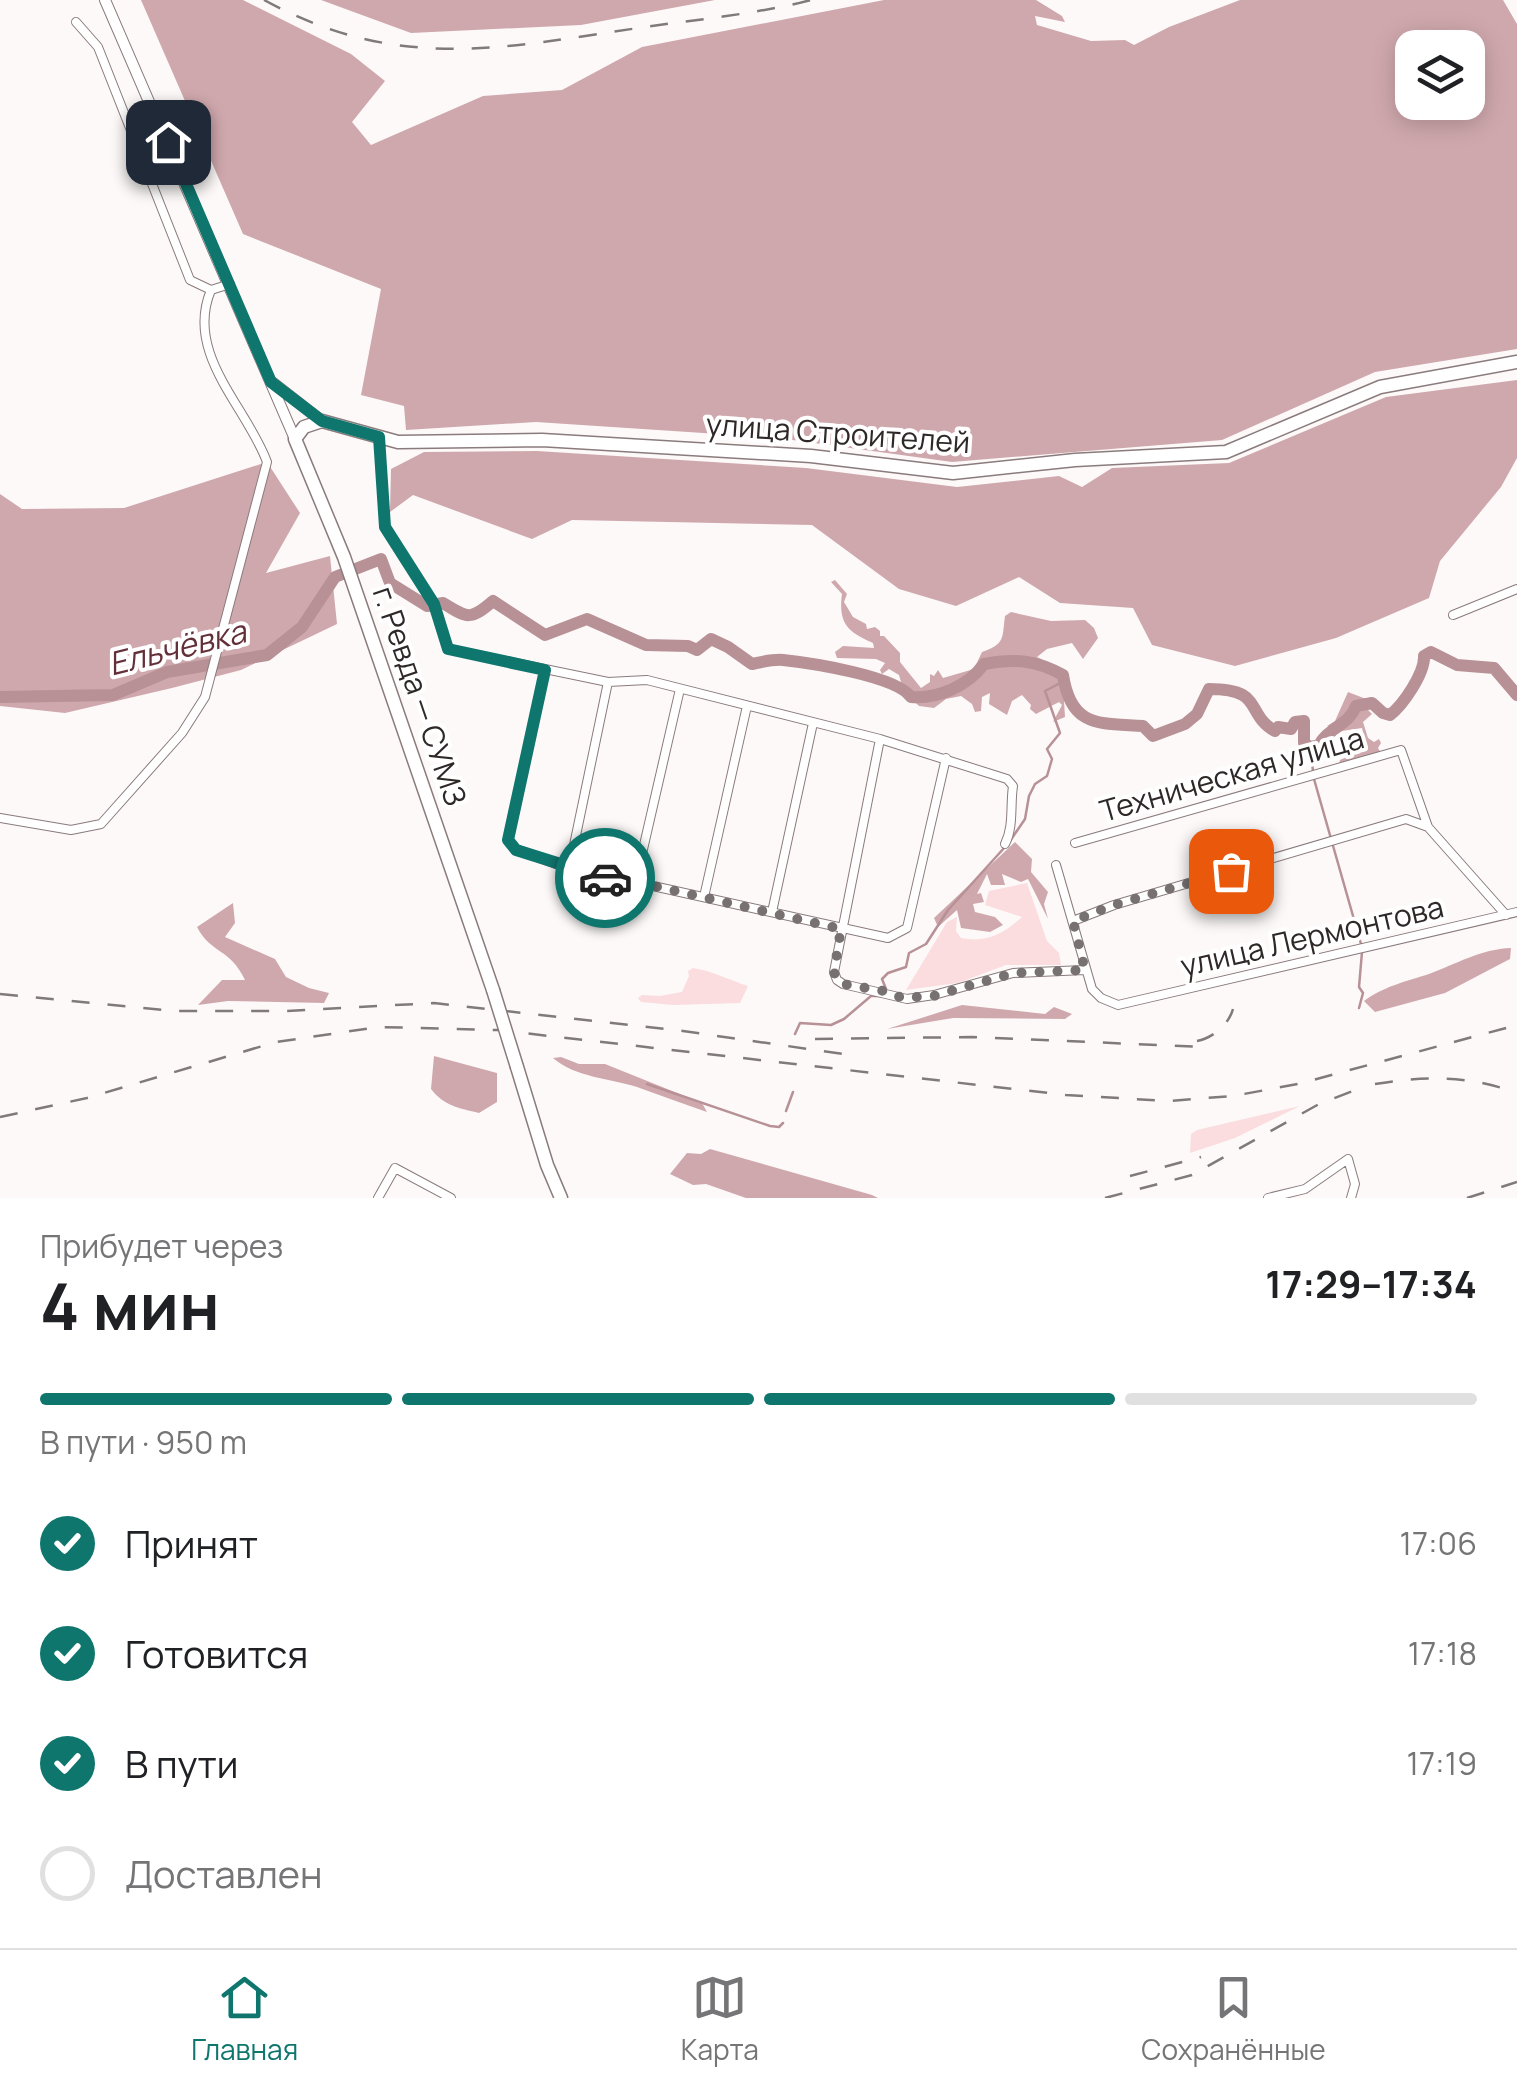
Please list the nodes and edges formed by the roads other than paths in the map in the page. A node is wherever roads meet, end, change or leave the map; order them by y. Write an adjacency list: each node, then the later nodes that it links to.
1 (106, 0): 3 (street, г. Ревда — СУМЗ)
2 (76, 22): 4 (street)
3 (230, 284): 4 (street); 6 (street, г. Ревда — СУМЗ)
4 (211, 290): 19 (street)
5 (1517, 362): 8 (main road, улица Строителей)
6 (271, 382): 7 (street, улица Строителей); 9 (street, г. Ревда — СУМЗ)
7 (322, 421): 8 (main road, улица Строителей); 9 (main road)
8 (379, 437): 12 (street)
9 (296, 440): 35 (main road, г. Ревда — СУМЗ, bridge)
10 (1517, 589): 11 (street)
11 (1453, 615)
12 (545, 670): 13 (street); 24 (street)
13 (608, 682): 14 (street); 24 (street)
14 (680, 689): 15 (street); 25 (street)
15 (747, 706): 16 (street); 26 (street)
16 (813, 723): 17 (street); 27 (street)
17 (880, 739): 18 (street); 31 (street)
18 (946, 758): 22 (street); 31 (street)
19 (0, 818)
20 (1428, 828): 21 (street, Техническая улица); 29 (street); 30 (street)
21 (1075, 843)
22 (1004, 844)
23 (1056, 866): 30 (street)
24 (569, 868): 25 (street)
25 (635, 884): 26 (street)
26 (704, 897): 27 (street)
27 (772, 912): 31 (street)
28 (1517, 912): 29 (street, улица Лермонтова)
29 (1506, 915): 32 (street, улица Лермонтова)
30 (1073, 921): 32 (street)
31 (841, 929): 32 (street)
32 (1085, 970)
33 (378, 1198): 34 (street)
34 (451, 1198)
35 (561, 1198)
36 (1268, 1198): 37 (street)
37 (1351, 1198)

